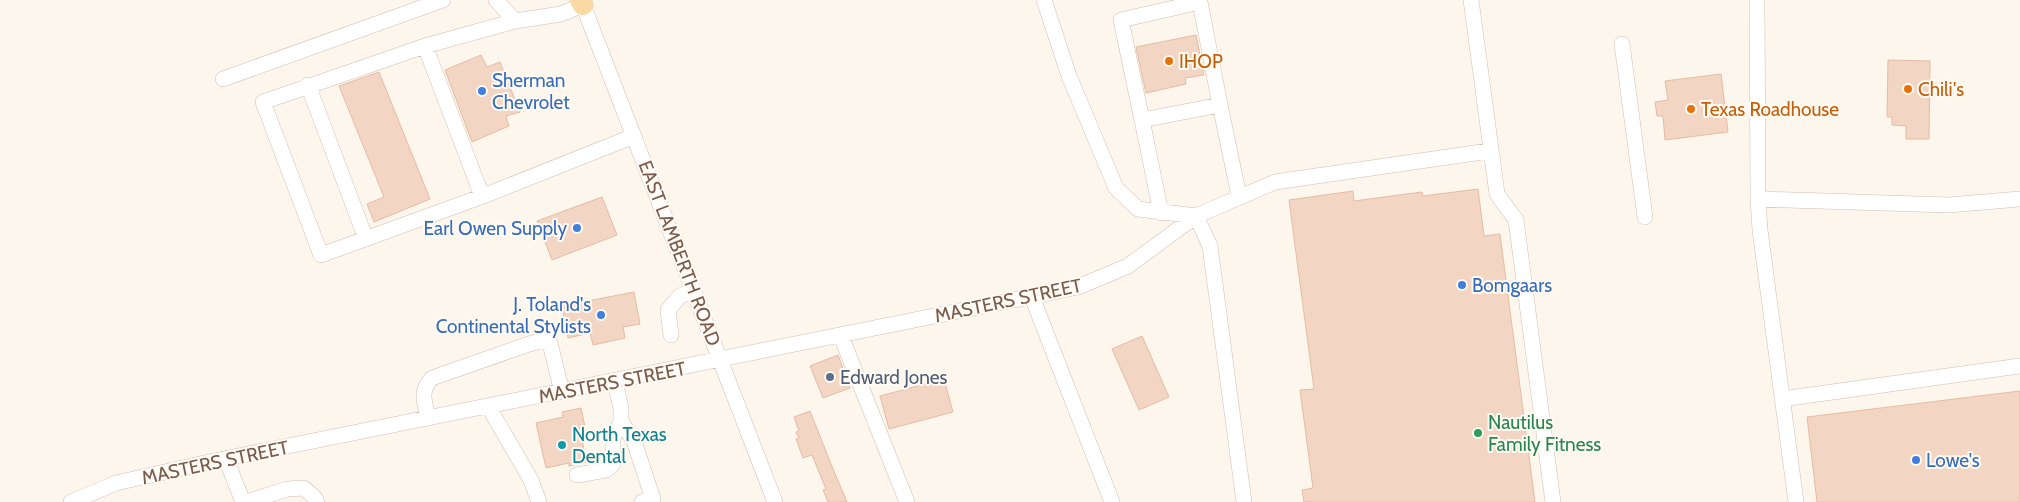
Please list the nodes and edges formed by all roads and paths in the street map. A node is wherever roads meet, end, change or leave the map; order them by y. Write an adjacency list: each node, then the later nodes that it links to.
1 (443, 0): 10 (street)
2 (496, 0): 7 (street)
3 (1044, 0): 20 (street)
4 (1471, 0): 15 (street)
5 (1757, 0): 19 (street)
6 (583, 2): 7 (street); 14 (street, EAST LAMBERTH ROAD)
7 (515, 21): 9 (street)
8 (1622, 44): 22 (street)
9 (425, 46): 11 (street); 16 (street)
10 (223, 79)
11 (308, 85): 23 (street); 23 (street)
12 (1220, 105): 13 (street); 13 (street); 17 (street)
13 (1142, 120): 20 (street)
14 (634, 136): 16 (street); 24 (street, EAST LAMBERTH ROAD)
15 (1490, 150): 17 (street, MASTERS STREET); 49 (street)
16 (482, 196): 23 (street)
17 (1240, 196): 21 (street, MASTERS STREET)
18 (2020, 199): 19 (street)
19 (1758, 200): 32 (street)
20 (1161, 213): 21 (street)
21 (1196, 216): 25 (street, MASTERS STREET); 48 (street)
22 (1644, 217)
23 (366, 239)
24 (694, 290): 26 (street); 28 (street, EAST LAMBERTH ROAD)
25 (1032, 297): 27 (street, MASTERS STREET); 47 (street)
26 (671, 335)
27 (841, 336): 28 (street, MASTERS STREET); 46 (street)
28 (721, 360): 30 (street, MASTERS STREET); 45 (street, EAST LAMBERTH ROAD)
29 (2020, 366): 32 (street)
30 (615, 381): 31 (street, MASTERS STREET); 35 (street)
31 (562, 392): 33 (street, MASTERS STREET); 34 (street)
32 (1782, 399): 50 (street)
33 (488, 406): 34 (street, MASTERS STREET); 43 (street)
34 (428, 418): 36 (street, MASTERS STREET)
35 (621, 421): 37 (street); 44 (street)
36 (226, 459): 38 (street, MASTERS STREET); 40 (street)
37 (577, 476)
38 (94, 498): 39 (street, MASTERS STREET)
39 (72, 502)
40 (243, 502)
41 (247, 502): 42 (street)
42 (317, 502)
43 (539, 502)
44 (642, 502)
45 (775, 502)
46 (907, 502)
47 (1112, 502)
48 (1244, 502)
49 (1553, 502)
50 (1796, 502)

